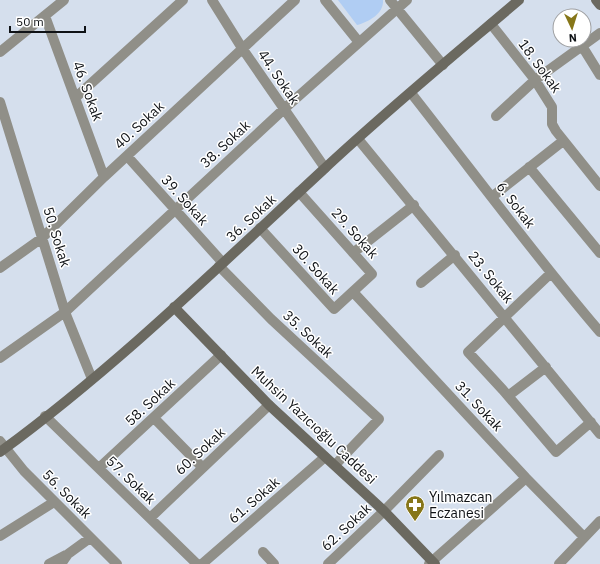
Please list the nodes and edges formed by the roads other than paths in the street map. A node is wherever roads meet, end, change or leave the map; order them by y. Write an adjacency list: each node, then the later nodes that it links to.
1 (64, 0): 12 (street)
2 (183, 0): 23 (street)
3 (212, 0): 15 (street, 44. Sokak)
4 (295, 0): 15 (street, 40. Sokak)
5 (325, 0): 14 (street)
6 (390, 0): 11 (street)
7 (407, 0): 11 (street, 38. Sokak)
8 (519, 0): 13 (main road, 36. Sokak)
9 (596, 0): 10 (main road)
10 (600, 5)
11 (397, 8): 14 (street, 38. Sokak); 19 (street)
12 (45, 16): 18 (street); 23 (street, 46. Sokak)
13 (491, 24): 19 (main road, 36. Sokak); 21 (street, 18. Sokak)
14 (358, 41): 25 (street, 38. Sokak)
15 (242, 48): 25 (street, 44. Sokak); 29 (street, 40. Sokak)
16 (579, 48): 21 (street)
17 (583, 48): 20 (street)
18 (0, 52)
19 (443, 65): 22 (main road, 36. Sokak)
20 (600, 75)
21 (535, 80): 26 (street); 28 (street, 18. Sokak)
22 (410, 93): 27 (main road, 36. Sokak); 35 (street, 6. Sokak)
23 (75, 98): 32 (street, 46. Sokak)
24 (0, 102): 39 (street, 50. Sokak)
25 (284, 109): 31 (street, 44. Sokak); 37 (street, 38. Sokak)
26 (496, 116)
27 (358, 139): 31 (main road, 36. Sokak); 36 (street, 23. Sokak)
28 (563, 141): 30 (street); 33 (street, 18. Sokak)
29 (127, 156): 32 (street, 40. Sokak); 37 (street, 39. Sokak)
30 (529, 167): 35 (street); 40 (street)
31 (324, 168): 34 (main road, 36. Sokak)
32 (104, 177): 39 (street, 40. Sokak)
33 (600, 186)
34 (299, 192): 38 (main road, 36. Sokak); 41 (street, 29. Sokak)
35 (493, 196): 45 (street, 6. Sokak)
36 (414, 205): 41 (street); 42 (street, 23. Sokak)
37 (175, 210): 43 (street, 39. Sokak); 49 (street, 38. Sokak)
38 (260, 228): 43 (main road, 36. Sokak); 47 (street, 30. Sokak)
39 (42, 238): 44 (street, 40. Sokak); 49 (street, 50. Sokak)
40 (600, 252)
41 (354, 253): 47 (street, 29. Sokak)
42 (455, 255): 46 (street); 50 (street, 23. Sokak)
43 (221, 265): 48 (main road, 36. Sokak); 65 (street, 35. Sokak)
44 (0, 268)
45 (550, 274): 50 (street); 51 (street, 6. Sokak)
46 (421, 283)
47 (354, 292): 68 (street, 31. Sokak)
48 (174, 307): 52 (main road, Muhsin Yazıcıoğlu Caddesi); 55 (main road, 36. Sokak)
49 (65, 312): 53 (street, 38. Sokak); 55 (street, 50. Sokak)
50 (505, 316): 54 (street, 23. Sokak); 56 (street)
51 (600, 332)
52 (221, 355): 57 (main road, Muhsin Yazıcıoğlu Caddesi); 59 (street, 58. Sokak)
53 (0, 358)
54 (546, 367): 56 (street); 60 (street, 23. Sokak)
55 (92, 379): 58 (main road, 36. Sokak)
56 (508, 396): 60 (street)
57 (269, 405): 64 (main road, Muhsin Yazıcıoğlu Caddesi); 66 (street, 60. Sokak)
58 (45, 416): 62 (main road, 36. Sokak); 67 (street, 57. Sokak)
59 (154, 418): 66 (street); 67 (street, 58. Sokak)
60 (591, 422): 61 (street, 23. Sokak)
61 (600, 434)
62 (2, 447): 69 (street, 56. Sokak)
63 (439, 455): 70 (street, 62. Sokak)
64 (325, 457): 65 (main road, Muhsin Yazıcıoğlu Caddesi); 83 (street, 61. Sokak)
65 (334, 465): 70 (main road, Muhsin Yazıcıoğlu Caddesi)
66 (202, 467): 71 (street, 60. Sokak)
67 (99, 468): 71 (street, 57. Sokak)
68 (526, 478): 74 (street, 31. Sokak); 78 (street)
69 (54, 502): 73 (street); 75 (street, 56. Sokak)
70 (384, 511): 78 (main road, Muhsin Yazıcıoğlu Caddesi); 85 (street, 62. Sokak)
71 (150, 518): 82 (street, 57. Sokak)
72 (600, 521): 74 (street)
73 (0, 536)
74 (584, 537): 86 (street)
75 (90, 538): 77 (street); 81 (street, 56. Sokak)
76 (263, 552): 84 (street)
77 (68, 554): 79 (street); 80 (street)
78 (432, 563)
79 (49, 564)
80 (62, 564)
81 (116, 564)
82 (197, 564)
83 (202, 564)
84 (274, 564)
85 (328, 564)
86 (559, 564)

